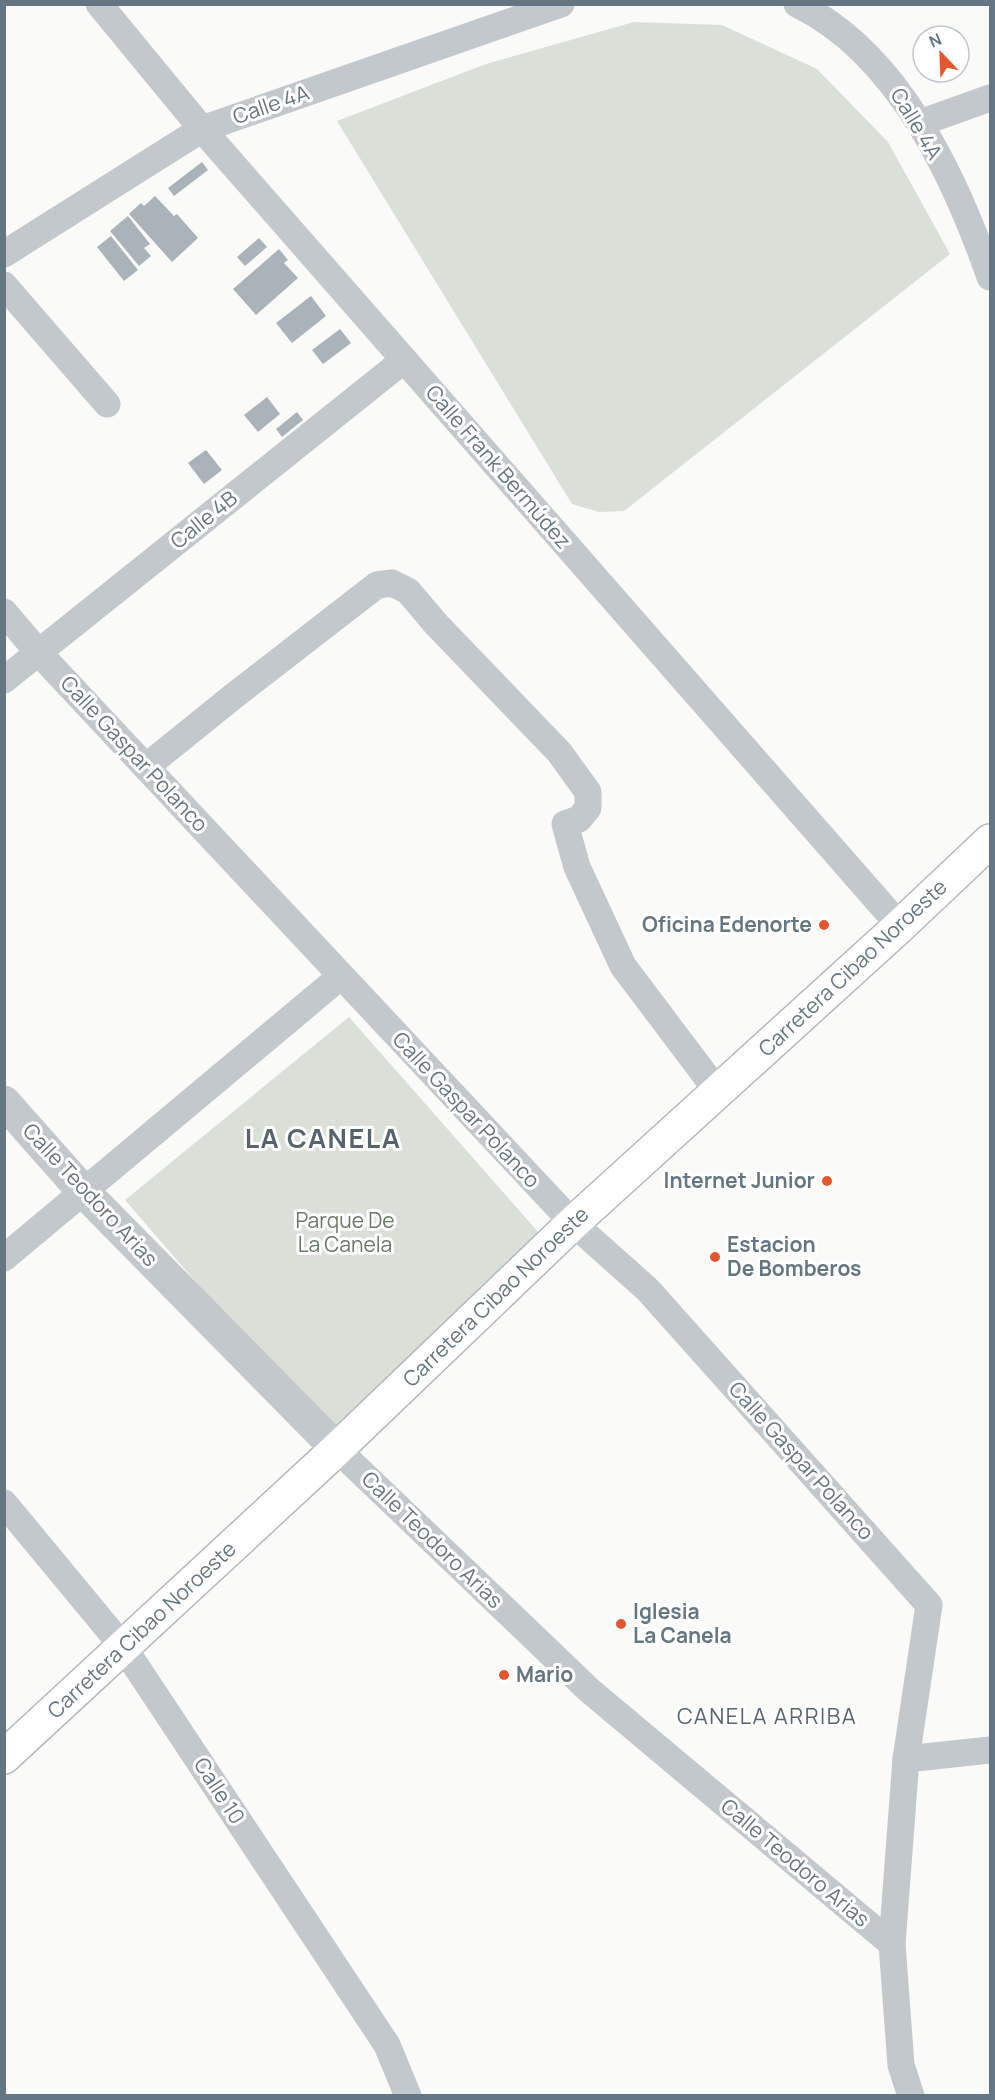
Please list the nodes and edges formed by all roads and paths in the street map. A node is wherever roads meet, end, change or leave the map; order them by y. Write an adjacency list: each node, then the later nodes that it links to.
1 (99, 4): 6 (street, Calle Frank Bermúdez)
2 (561, 4): 6 (street, Calle 4A)
3 (797, 4): 5 (street, Calle 4A)
4 (990, 98): 5 (street)
5 (920, 123): 8 (street, Calle 4A)
6 (202, 129): 7 (street, Calle 4A); 10 (street, Calle Frank Bermúdez)
7 (4, 254)
8 (990, 277)
9 (4, 285): 11 (street)
10 (404, 360): 13 (street, Calle 4B); 17 (street, Calle Frank Bermúdez)
11 (107, 404)
12 (4, 612): 13 (street, Calle Gaspar Polanco)
13 (38, 652): 14 (street, Calle 4B); 15 (street, Calle Gaspar Polanco)
14 (4, 680)
15 (147, 766): 18 (street, Calle Gaspar Polanco); 19 (street)
16 (990, 841): 17 (main road, Carretera Cibao Noroeste)
17 (900, 926): 19 (main road, Carretera Cibao Noroeste)
18 (341, 976): 21 (street); 22 (street, Calle Gaspar Polanco)
19 (718, 1092): 22 (main road, Carretera Cibao Noroeste)
20 (4, 1102): 21 (street, Calle Teodoro Arias)
21 (83, 1191): 23 (street); 24 (street, Calle Teodoro Arias)
22 (573, 1223): 24 (main road, Carretera Cibao Noroeste); 29 (street, Calle Gaspar Polanco)
23 (4, 1258)
24 (337, 1449): 26 (main road, Carretera Cibao Noroeste); 30 (street, Calle Teodoro Arias)
25 (4, 1503): 26 (street, Calle 10)
26 (124, 1648): 28 (main road, Carretera Cibao Noroeste); 31 (street, Calle 10)
27 (990, 1750): 29 (street)
28 (4, 1757)
29 (906, 1759): 30 (street)
30 (891, 1944): 32 (street)
31 (408, 2096)
32 (911, 2096)

